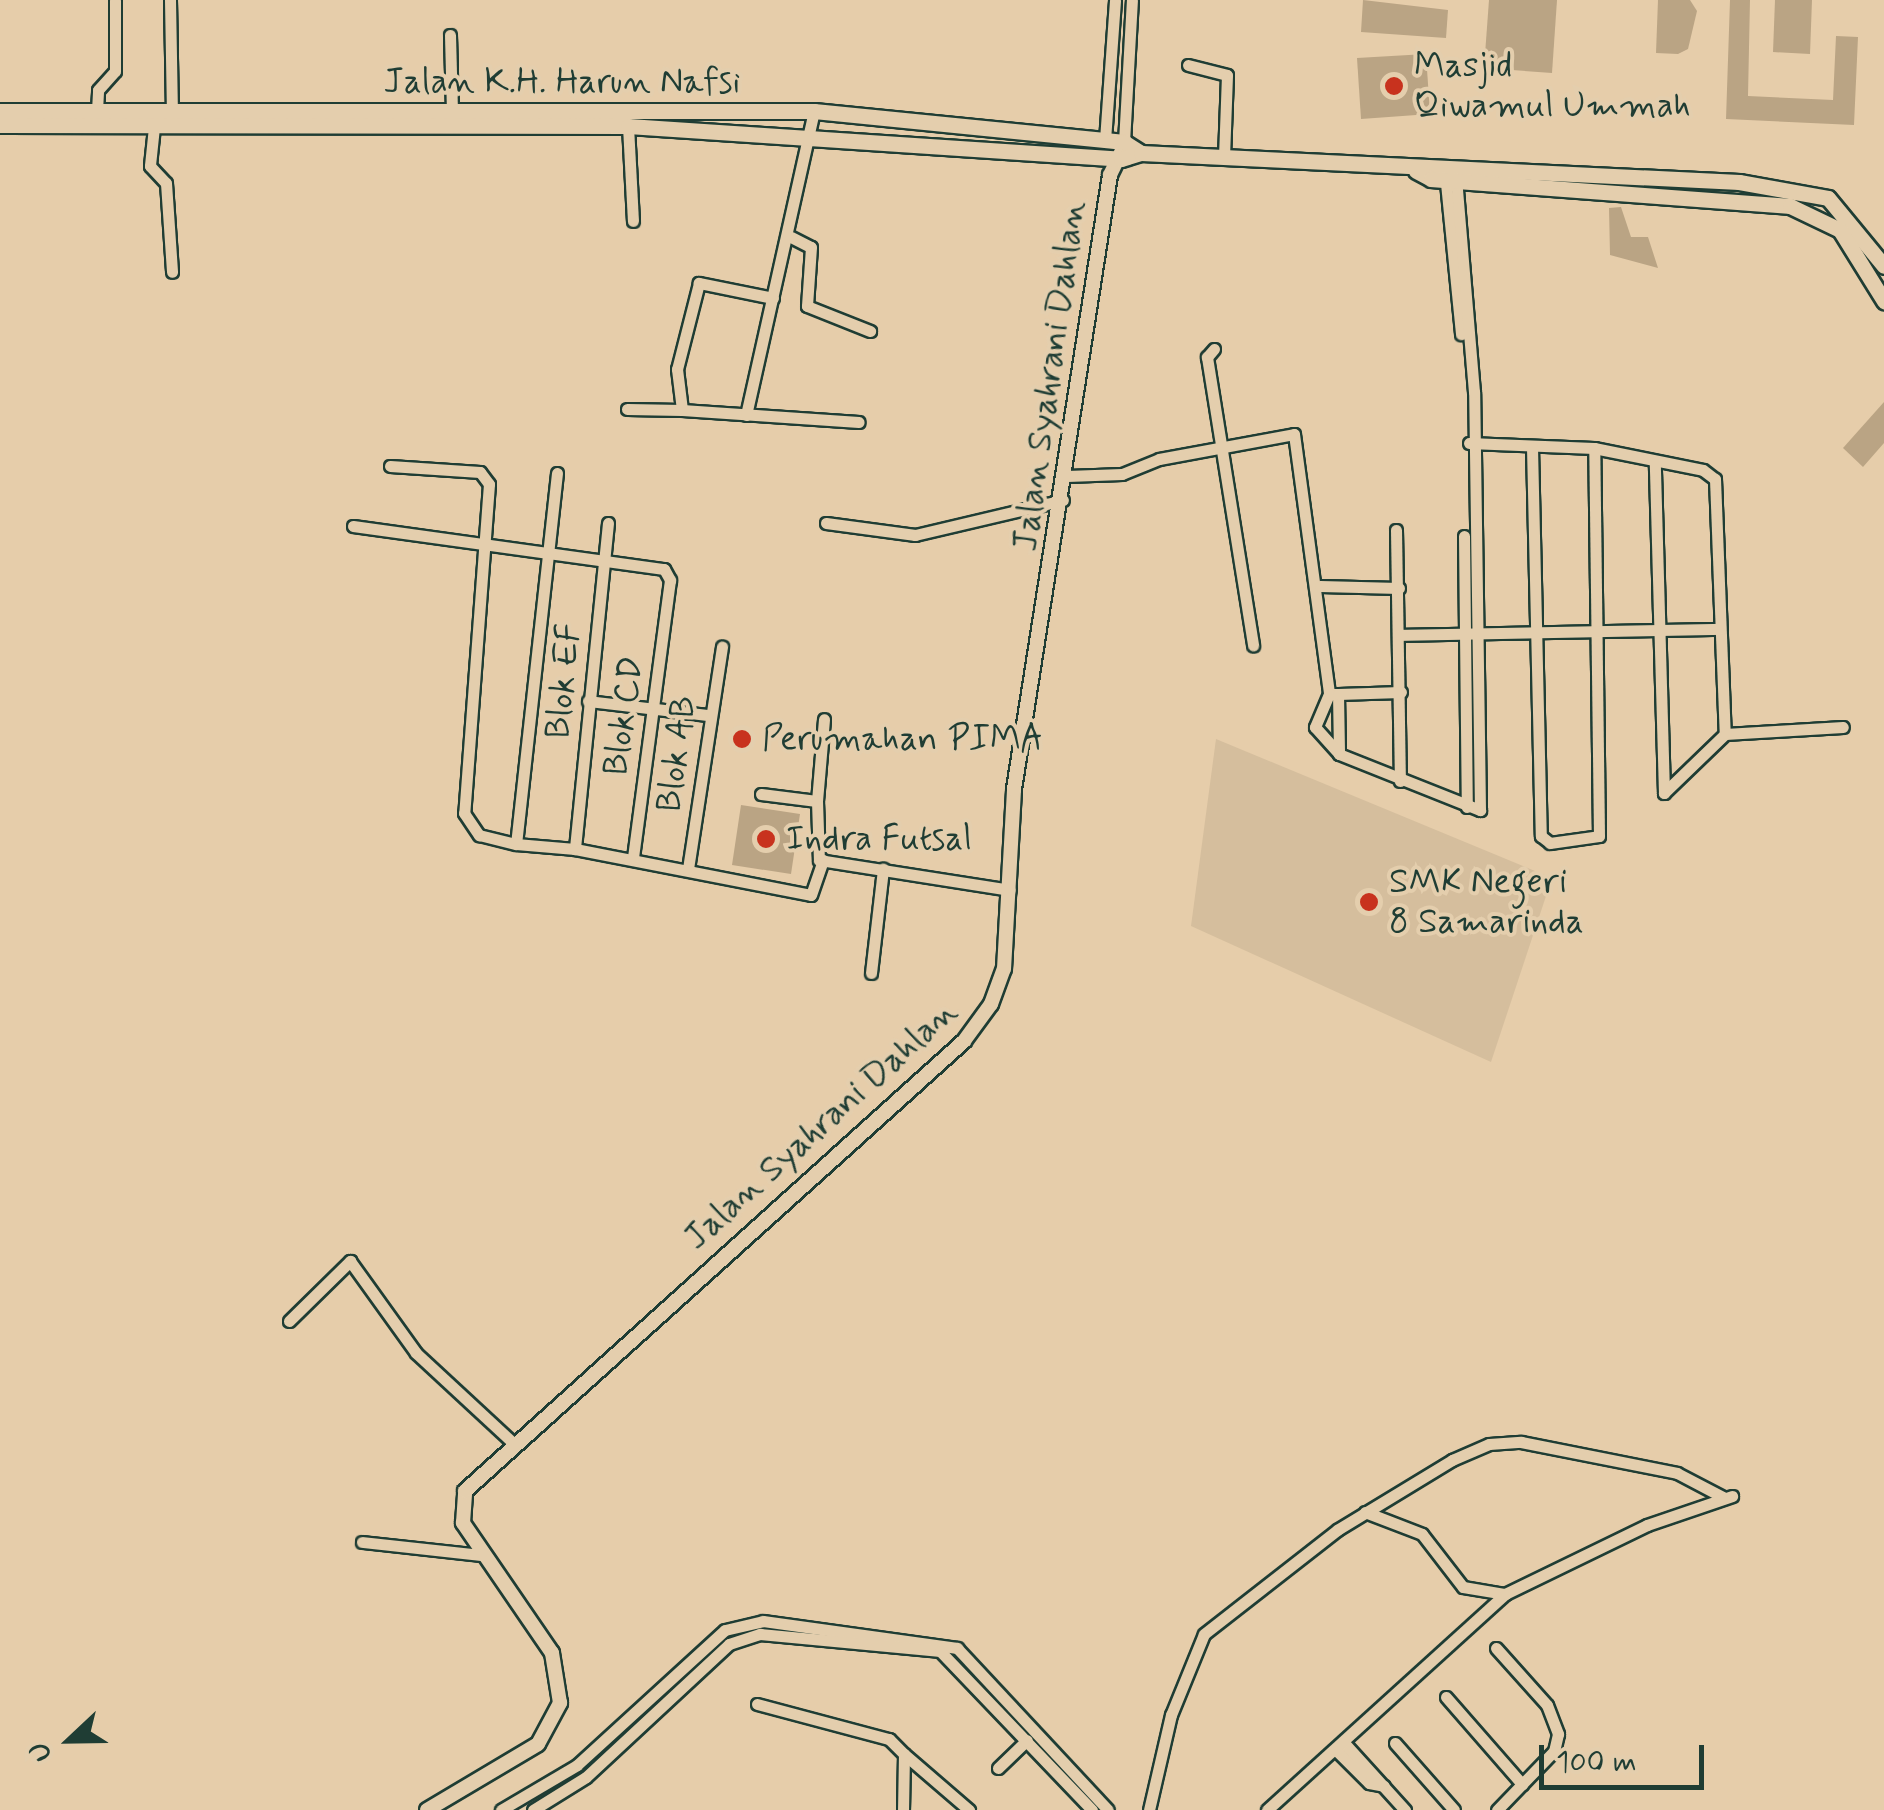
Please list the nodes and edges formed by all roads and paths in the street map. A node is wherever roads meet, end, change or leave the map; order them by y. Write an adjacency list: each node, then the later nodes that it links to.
1 (114, 0): 8 (street)
2 (170, 0): 10 (street)
3 (1116, 0): 20 (street)
4 (1132, 0): 19 (street)
5 (450, 35): 11 (street)
6 (1188, 65): 22 (street)
7 (0, 111): 13 (main road, Jalan K.H. Harun Nafsi)
8 (97, 111): 10 (main road, Jalan K.H. Harun Nafsi); 13 (main road, Jalan K.H. Harun Nafsi)
9 (814, 111): 12 (main road, Jalan K.H. Harun Nafsi); 18 (street); 20 (main road, Jalan K.H. Harun Nafsi)
10 (172, 112): 11 (main road, Jalan K.H. Harun Nafsi)
11 (452, 112): 12 (main road, Jalan K.H. Harun Nafsi)
12 (474, 112): 17 (main road)
13 (42, 118): 14 (main road, Jalan K.H. Harun Nafsi); 16 (main road, Jalan K.H. Harun Nafsi)
14 (0, 126)
15 (628, 126): 17 (main road, Jalan K.H. Harun Nafsi); 18 (main road, Jalan K.H. Harun Nafsi); 24 (street)
16 (154, 127): 17 (main road, Jalan K.H. Harun Nafsi); 27 (street)
17 (474, 130)
18 (811, 134): 20 (main road, Jalan K.H. Harun Nafsi); 25 (street)
19 (1124, 142): 20 (main road, Jalan K.H. Harun Nafsi); 21 (main road)
20 (1110, 152): 21 (main road); 43 (street, Jalan Syahrani Dahlan)
21 (1141, 153): 22 (main road)
22 (1224, 158): 23 (main road)
23 (1450, 173): 26 (main road); 29 (main road); 36 (street)
24 (633, 221)
25 (792, 237): 28 (street); 30 (street)
26 (1883, 263)
27 (172, 272)
28 (773, 298): 33 (street); 34 (street)
29 (1884, 300)
30 (870, 332)
31 (1214, 348): 39 (street)
32 (627, 408): 33 (street)
33 (682, 410): 34 (street)
34 (746, 415): 35 (street)
35 (860, 422)
36 (1472, 443): 37 (street); 59 (street)
37 (1532, 447): 38 (street); 57 (street)
38 (1594, 448): 40 (street); 56 (street)
39 (1226, 449): 43 (street); 52 (street); 60 (street)
40 (1655, 461): 54 (street); 55 (street)
41 (390, 466): 49 (street)
42 (556, 473): 50 (street)
43 (1072, 476): 44 (street, Jalan Syahrani Dahlan)
44 (1064, 500): 45 (street); 81 (street, Jalan Syahrani Dahlan)
45 (826, 523)
46 (608, 524): 51 (street, Blok EF)
47 (353, 526): 49 (street)
48 (1396, 530): 53 (street)
49 (480, 545): 50 (street); 75 (street)
50 (546, 552): 51 (street); 75 (street)
51 (605, 560): 64 (street, Blok EF); 65 (street, Blok CD)
52 (1320, 586): 53 (street); 63 (street)
53 (1399, 588): 58 (street)
54 (1720, 629): 55 (street); 69 (street)
55 (1660, 630): 56 (street); 69 (street)
56 (1596, 631): 57 (street); 57 (street)
57 (1536, 632): 59 (street)
58 (1400, 635): 59 (street); 62 (street)
59 (1472, 635): 74 (street); 74 (street)
60 (1252, 645)
61 (722, 647): 66 (street, Blok AB)
62 (1401, 692): 63 (street); 71 (street)
63 (1334, 694): 70 (street); 70 (street)
64 (588, 701): 65 (street); 76 (street, Blok EF)
65 (652, 710): 66 (street); 77 (street, Blok CD)
66 (708, 714): 79 (street, Blok AB)
67 (824, 719): 73 (street)
68 (1843, 727): 69 (street)
69 (1725, 734)
70 (1340, 754): 71 (street)
71 (1400, 781): 74 (street)
72 (761, 794): 73 (street)
73 (817, 802): 78 (street)
74 (1467, 807)
75 (516, 844): 76 (street)
76 (576, 849): 77 (street)
77 (633, 858): 79 (street)
78 (823, 860): 79 (street); 80 (street)
79 (688, 869)
80 (883, 870): 81 (street); 82 (street)
81 (1010, 890): 84 (street, Jalan Syahrani Dahlan)
82 (871, 973)
83 (289, 1322): 84 (street)
84 (512, 1442): 87 (street, Jalan Syahrani Dahlan)
85 (1365, 1512): 88 (street); 88 (street); 105 (street)
86 (362, 1542): 87 (street)
87 (482, 1555): 98 (street, Jalan Syahrani Dahlan)
88 (1505, 1594): 94 (street)
89 (1496, 1648): 97 (street)
90 (1446, 1697): 97 (street)
91 (757, 1704): 95 (street)
92 (1027, 1740): 96 (street); 100 (street); 103 (street)
93 (1395, 1743): 108 (street)
94 (1342, 1749): 106 (street); 107 (street)
95 (904, 1754): 101 (street); 102 (street)
96 (998, 1768)
97 (1522, 1784): 109 (street)
98 (432, 1810)
99 (501, 1810): 104 (street)
100 (533, 1810)
101 (903, 1810)
102 (969, 1810)
103 (1092, 1810)
104 (1108, 1810)
105 (1149, 1810)
106 (1267, 1810)
107 (1405, 1810)
108 (1454, 1810)
109 (1497, 1810)

